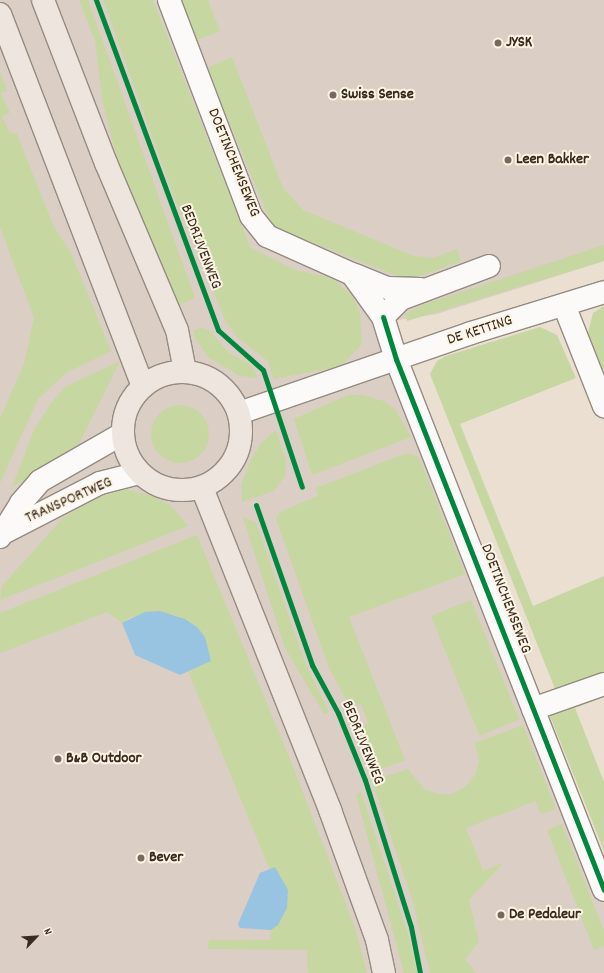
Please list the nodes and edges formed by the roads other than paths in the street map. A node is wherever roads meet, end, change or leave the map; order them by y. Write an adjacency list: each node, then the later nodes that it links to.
1 (43, 0): 11 (main road)
2 (169, 0): 5 (street, DOETINCHEMSEWEG)
3 (0, 14): 12 (main road)
4 (489, 266): 6 (street, DOETINCHEMSEWEG)
5 (352, 274): 6 (street, DOETINCHEMSEWEG); 9 (street, DOETINCHEMSEWEG)
6 (431, 288): 9 (street, DOETINCHEMSEWEG)
7 (604, 292): 8 (street, DE KETTING)
8 (564, 305): 10 (street, DE KETTING); 13 (street)
9 (383, 317): 10 (street, DOETINCHEMSEWEG)
10 (396, 359): 14 (street); 20 (street, DOETINCHEMSEWEG)
11 (184, 372): 12 (main road); 14 (main road)
12 (143, 386): 15 (main road)
13 (604, 406)
14 (239, 414): 17 (main road)
15 (122, 434): 16 (main road); 18 (street, TRANSPORTWEG)
16 (139, 472): 17 (main road); 18 (street, TRANSPORTWEG)
17 (202, 488): 22 (main road)
18 (1, 535)
19 (604, 684): 20 (street)
20 (533, 709): 21 (street, DOETINCHEMSEWEG)
21 (604, 890)
22 (384, 973)

